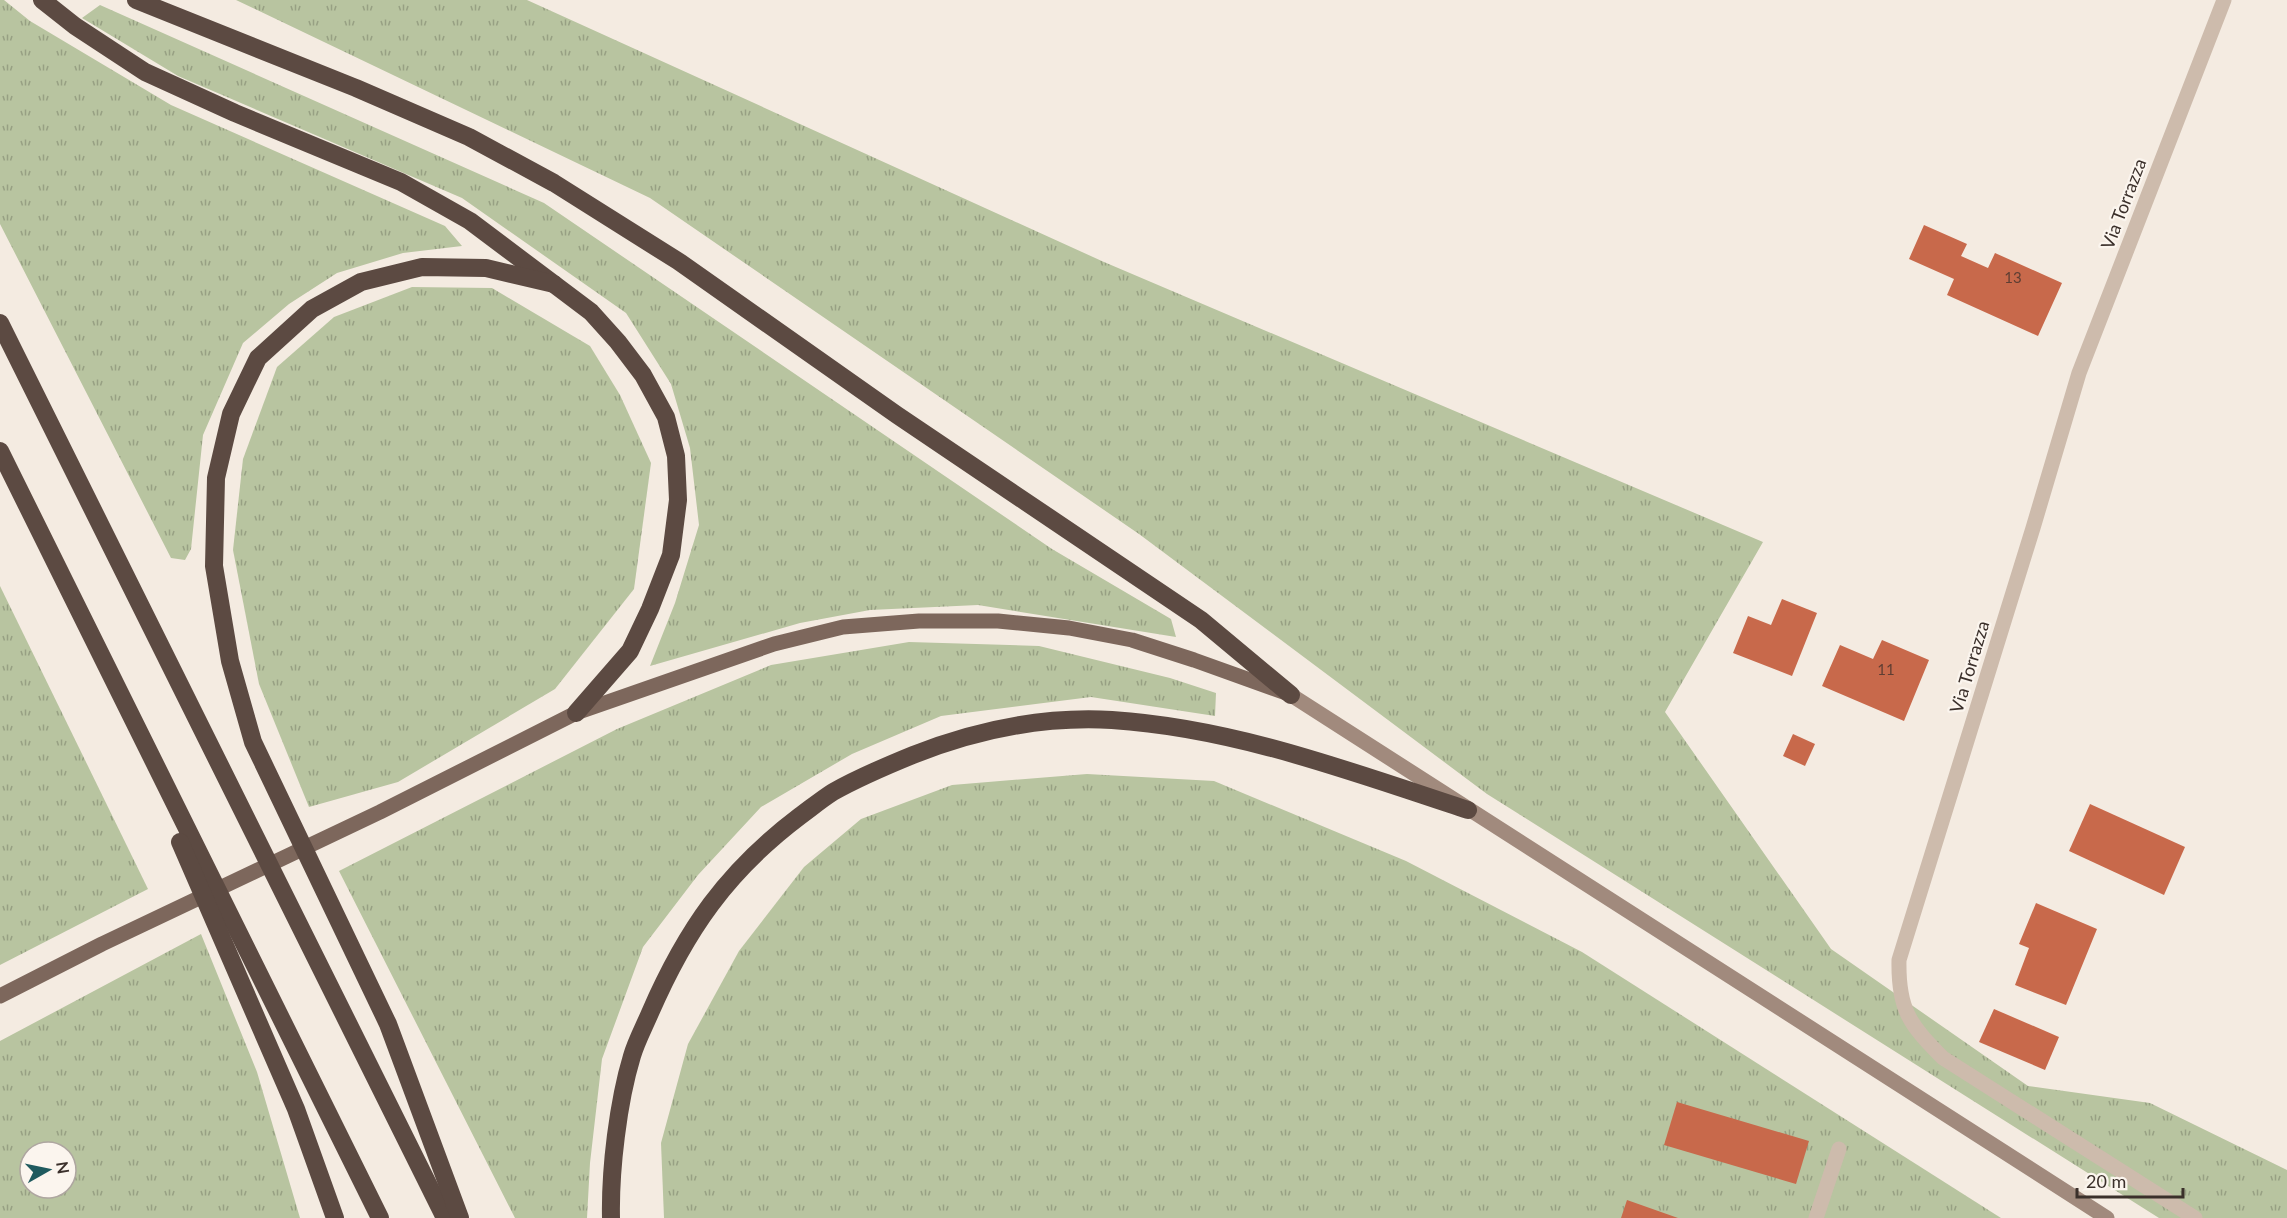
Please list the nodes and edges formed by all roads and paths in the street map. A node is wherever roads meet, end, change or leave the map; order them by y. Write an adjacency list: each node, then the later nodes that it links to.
1 (42, 0): 4 (highway)
2 (136, 0): 8 (highway)
3 (2224, 0): 20 (street, Via Torrazza)
4 (554, 284): 9 (highway); 16 (highway)
5 (0, 323): 15 (highway)
6 (0, 452): 7 (highway)
7 (98, 650): 13 (highway); 14 (highway)
8 (1291, 695): 9 (main road); 10 (main road)
9 (576, 713): 11 (main road)
10 (1468, 810): 17 (highway); 19 (main road)
11 (0, 996)
12 (1839, 1149): 18 (street)
13 (335, 1218)
14 (380, 1218)
15 (445, 1218)
16 (460, 1218)
17 (611, 1218)
18 (1816, 1218)
19 (2107, 1218)
20 (2195, 1218)

